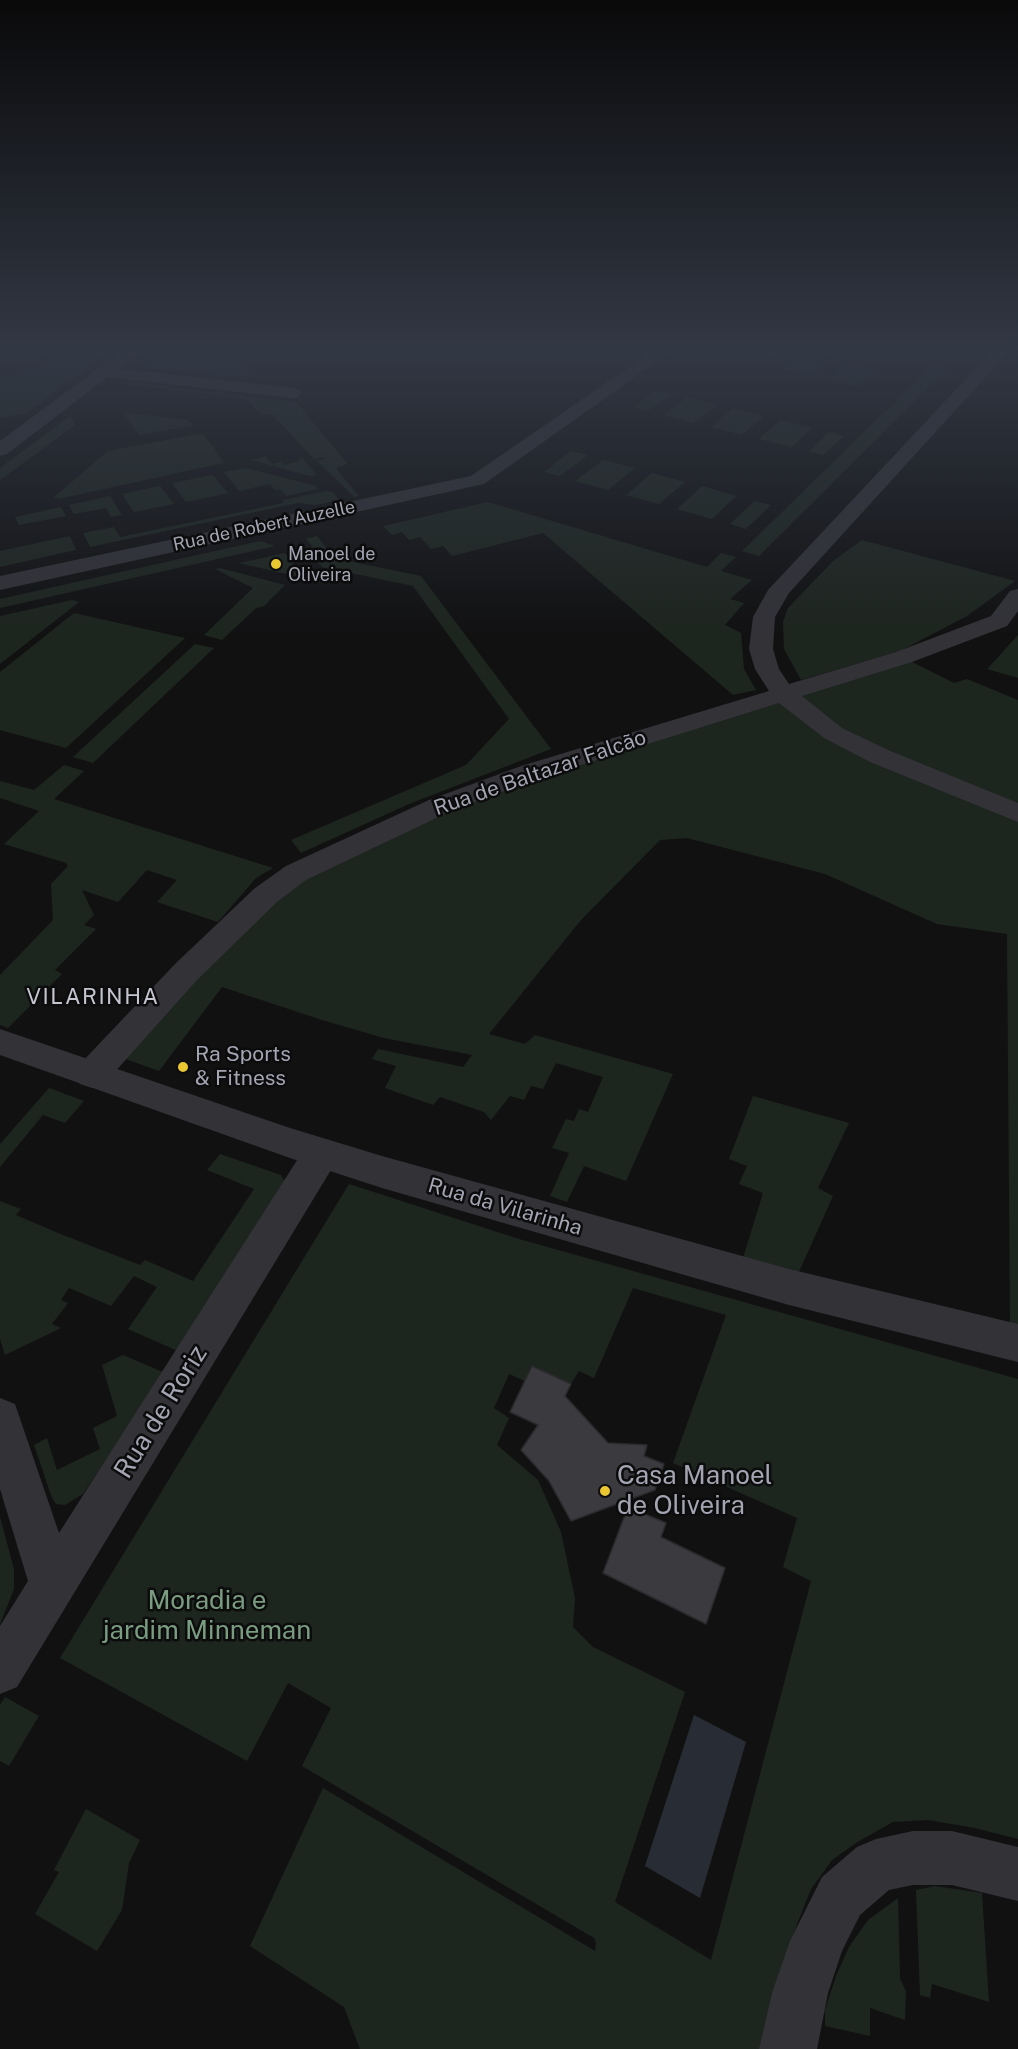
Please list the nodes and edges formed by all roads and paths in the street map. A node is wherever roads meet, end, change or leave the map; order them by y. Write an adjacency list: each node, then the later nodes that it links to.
1 (530, 444): 3 (street, Rua de Robert Auzelle)
2 (915, 444): 5 (street)
3 (0, 583)
4 (1018, 596): 5 (street, Rua de Baltazar Falcão)
5 (784, 695): 6 (street); 8 (street, Rua de Baltazar Falcão)
6 (1018, 813)
7 (0, 1042): 8 (street, Rua da Vilarinha)
8 (92, 1074): 9 (street, Rua da Vilarinha)
9 (321, 1154): 10 (street, Rua da Vilarinha); 12 (street, Rua de Roriz)
10 (1018, 1344)
11 (0, 1419): 12 (street)
12 (53, 1586): 13 (street, Rua de Roriz)
13 (0, 1670)
14 (1018, 1874): 15 (street)
15 (788, 2049)

